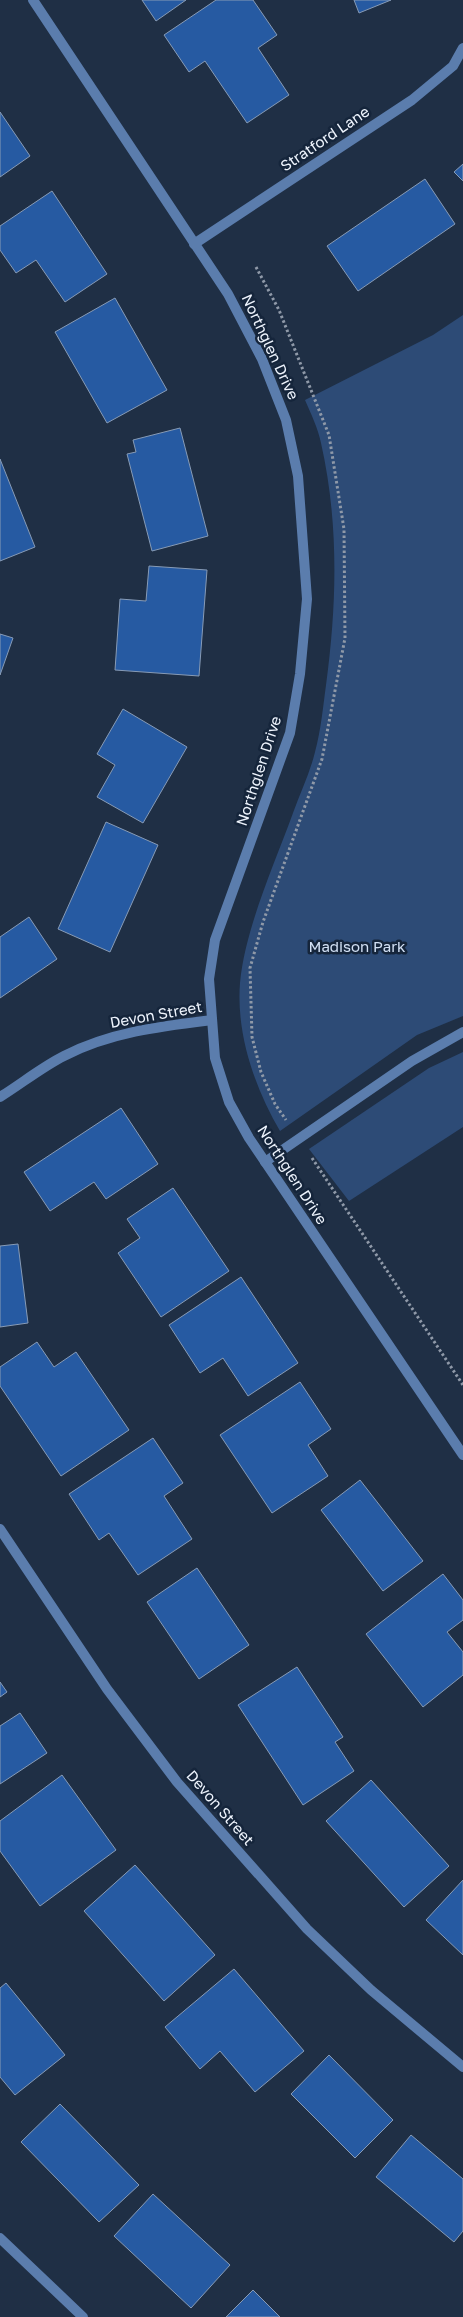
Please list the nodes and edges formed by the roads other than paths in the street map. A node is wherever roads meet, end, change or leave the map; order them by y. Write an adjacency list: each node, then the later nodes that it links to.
1 (33, 0): 3 (street, Northglen Drive)
2 (463, 48): 3 (street, Stratford Lane)
3 (194, 244): 4 (street, Northglen Drive)
4 (212, 1020): 6 (street, Devon Street); 7 (street, Northglen Drive)
5 (463, 1032): 7 (street)
6 (0, 1098)
7 (265, 1162): 8 (street, Northglen Drive)
8 (463, 1455)
9 (0, 1529): 10 (street, Devon Street)
10 (463, 2068)
11 (0, 2238): 12 (street)
12 (83, 2317)

